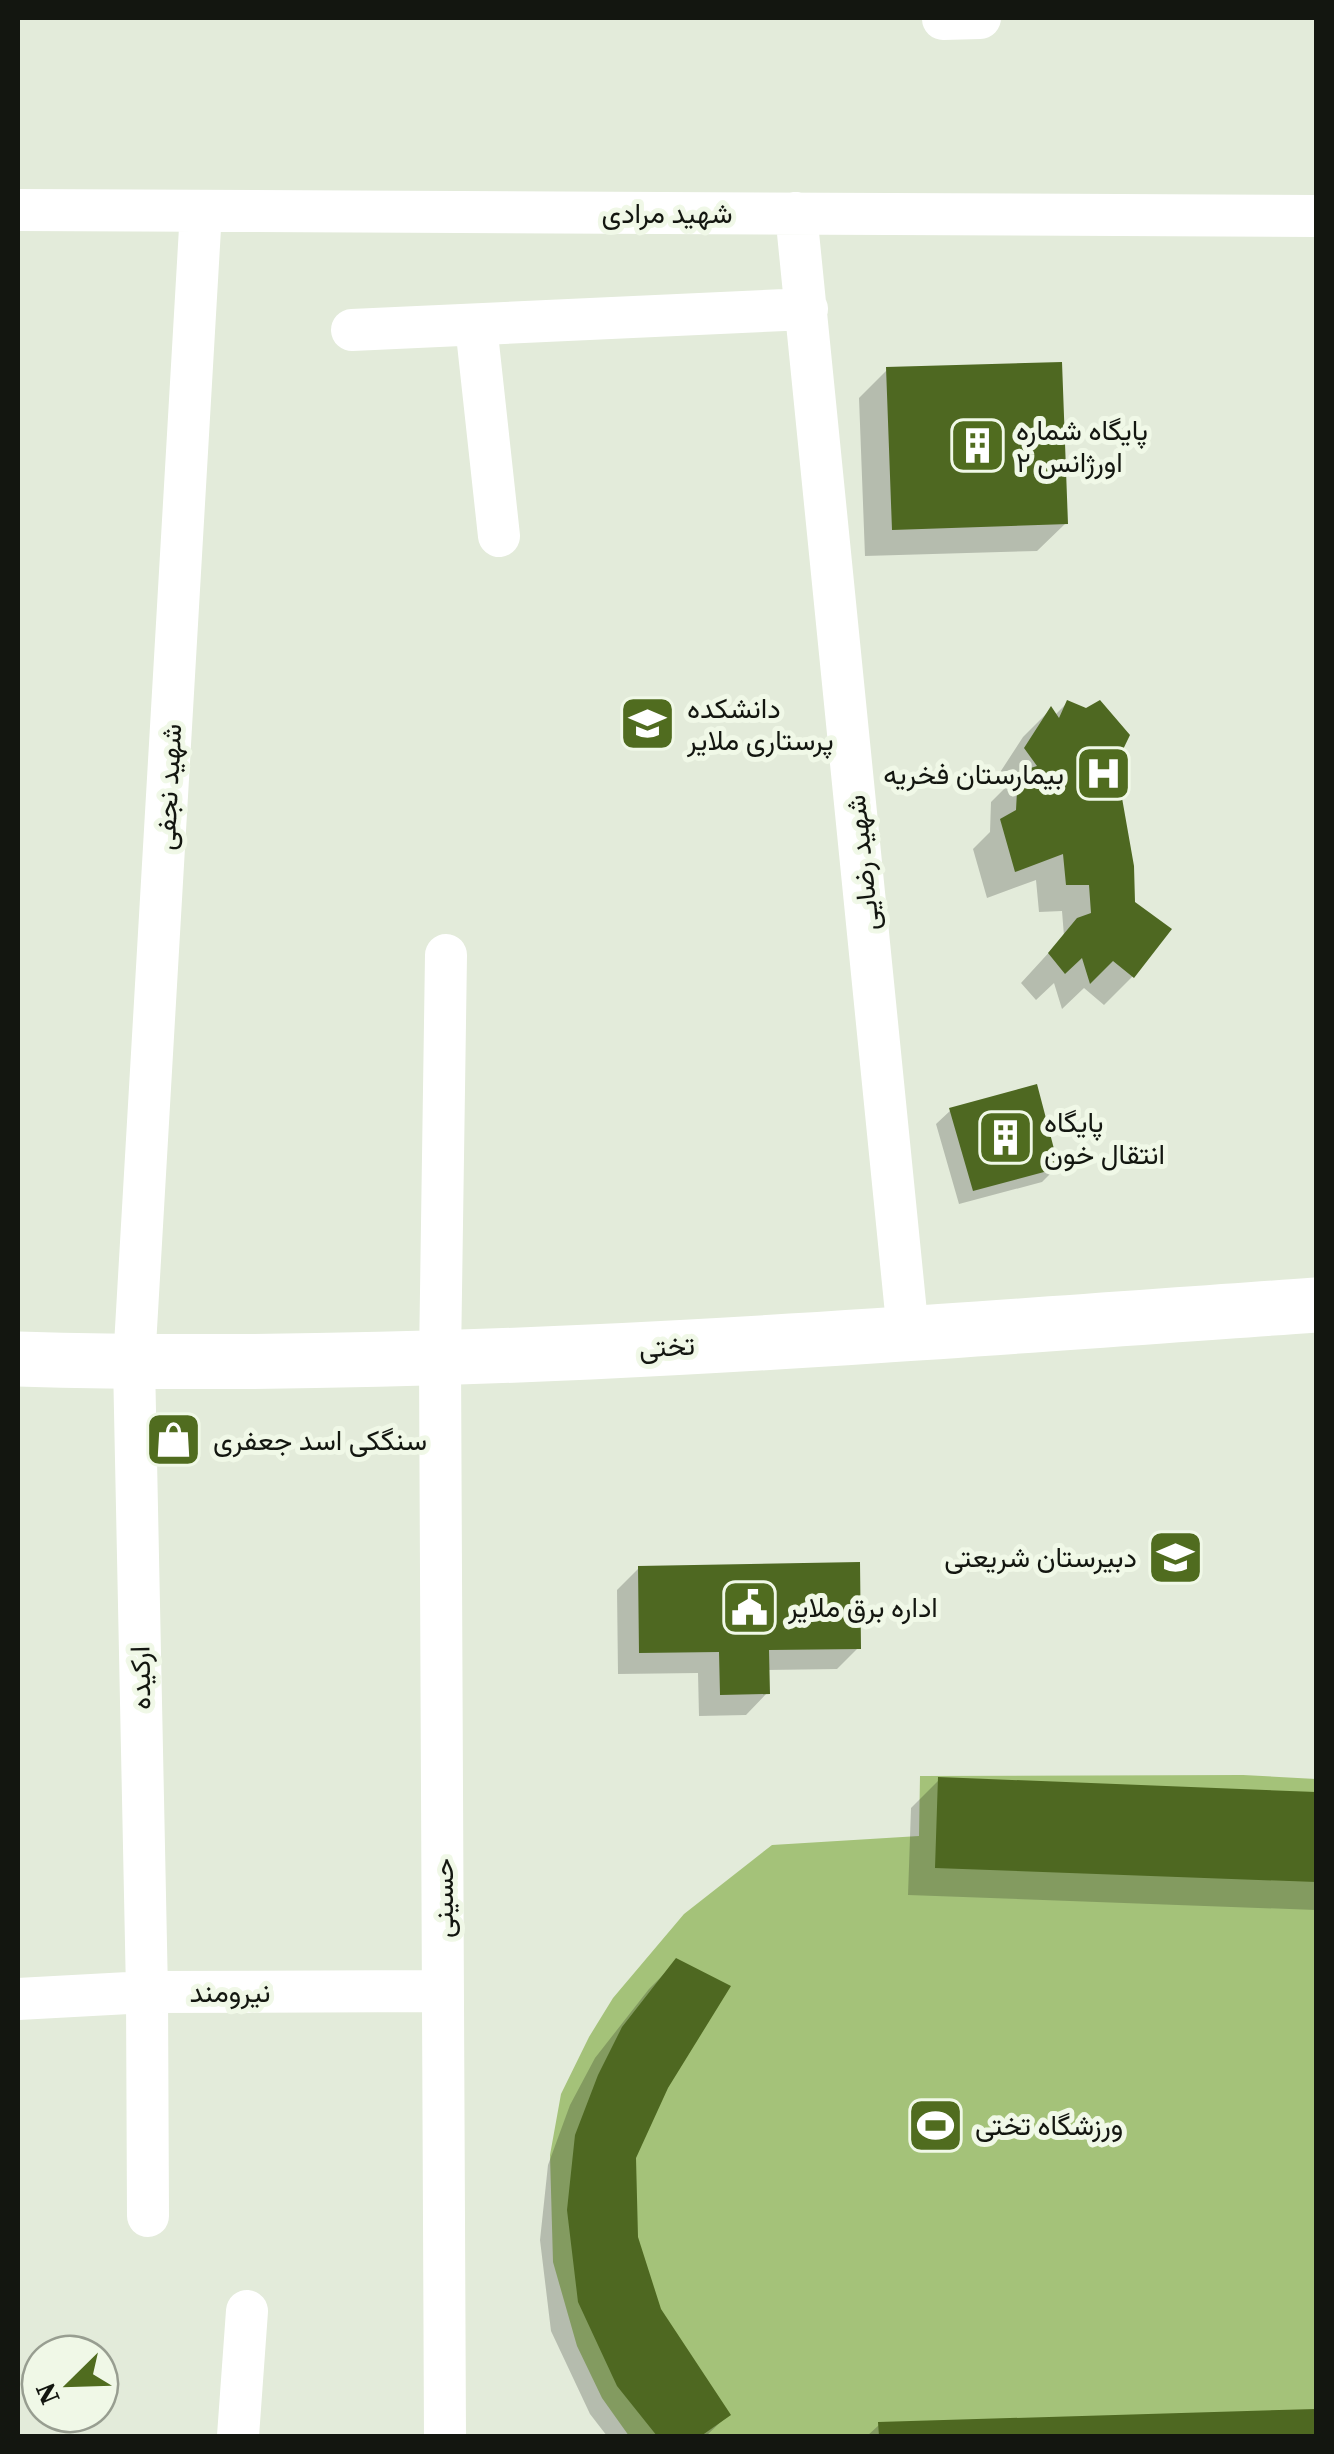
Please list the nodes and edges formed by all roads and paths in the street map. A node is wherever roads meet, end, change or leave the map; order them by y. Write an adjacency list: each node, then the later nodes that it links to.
1 (18, 210): 2 (street, شهید مرادی)
2 (202, 211): 3 (street, شهید مرادی); 14 (street, شهید نجفی)
3 (796, 214): 4 (street, شهید مرادی); 5 (street, شهید رضایی)
4 (1316, 216)
5 (806, 309): 6 (street); 11 (street, شهید رضایی)
6 (476, 324): 7 (street); 8 (street)
7 (352, 330)
8 (499, 536)
9 (446, 955): 13 (street, حسینی)
10 (1316, 1305): 11 (main road, تختی)
11 (908, 1333): 13 (main road, تختی)
12 (18, 1359): 14 (main road, تختی)
13 (440, 1359): 14 (main road, تختی); 16 (street, حسینی)
14 (134, 1363): 15 (street, ارکیده)
15 (147, 1992): 16 (street, نیرومند); 17 (street, نیرومند); 18 (street, ارکیده)
16 (443, 1992): 21 (street, حسینی)
17 (18, 2000)
18 (148, 2216)
19 (247, 2312): 20 (street)
20 (238, 2436)
21 (445, 2436)

